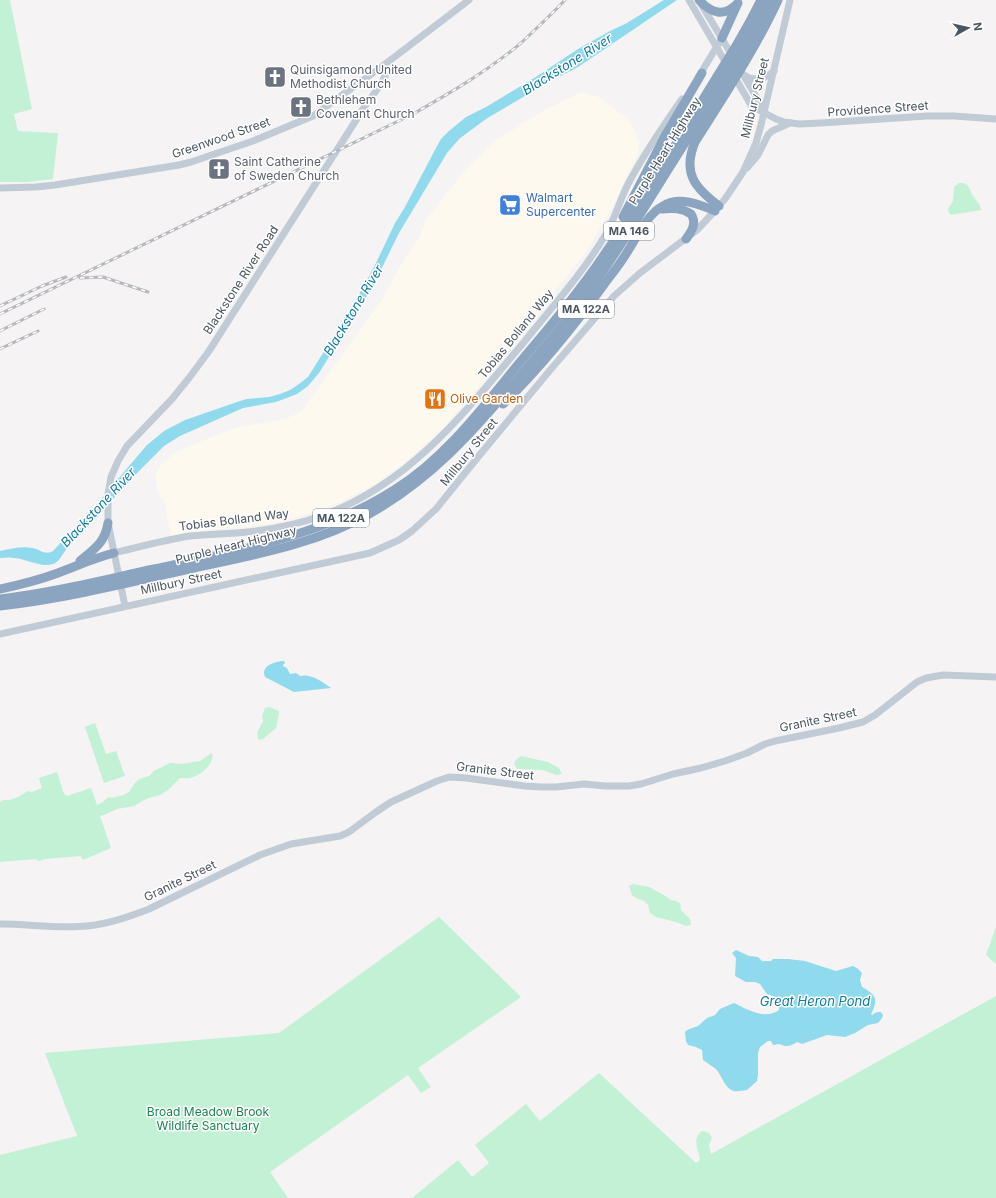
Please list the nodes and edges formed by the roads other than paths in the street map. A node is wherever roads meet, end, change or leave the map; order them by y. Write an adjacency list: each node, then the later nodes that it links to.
1 (469, 0): 10 (main road)
2 (761, 0): 22 (highway, Purple Heart Highway / MA 146)
3 (770, 0): 23 (highway, Purple Heart Highway / MA 146)
4 (778, 0): 19 (highway)
5 (790, 0): 11 (main road, Millbury Street)
6 (694, 1): 7 (highway); 8 (main road); 9 (main road, Providence Street)
7 (739, 2): 8 (highway)
8 (724, 41): 9 (main road, Tobias Bolland Way / MA 122A); 13 (main road)
9 (718, 50): 12 (main road, Tobias Bolland Way / MA 122A); 14 (main road, Providence Street)
10 (384, 65): 18 (main road, Greenwood Street); 24 (main road, Blackstone River Road)
11 (774, 71): 13 (main road); 14 (main road, Millbury Street)
12 (702, 73): 22 (highway, MA 122A); 25 (main road, Tobias Bolland Way)
13 (744, 74): 14 (main road)
14 (764, 113): 16 (main road, Providence Street); 17 (main road, Millbury Street)
15 (996, 119): 16 (main road, Providence Street)
16 (790, 123): 17 (main road)
17 (743, 172): 19 (main road, Millbury Street)
18 (0, 188)
19 (717, 208): 20 (highway, MA 122A); 21 (main road, Millbury Street)
20 (655, 211): 21 (highway); 23 (highway, MA 122A)
21 (686, 239): 30 (main road, Millbury Street)
22 (590, 276): 28 (highway, Purple Heart Highway / MA 122A)
23 (461, 443): 29 (highway, Purple Heart Highway / MA 122A)
24 (108, 523): 25 (main road, Blackstone River Road); 26 (highway)
25 (114, 553): 26 (highway); 30 (main road, Blackstone River Road)
26 (74, 566): 27 (highway)
27 (0, 588)
28 (0, 599)
29 (0, 606)
30 (125, 606): 31 (main road, Millbury Street)
31 (0, 634)
32 (996, 677): 33 (main road, Granite Street)
33 (0, 924)

